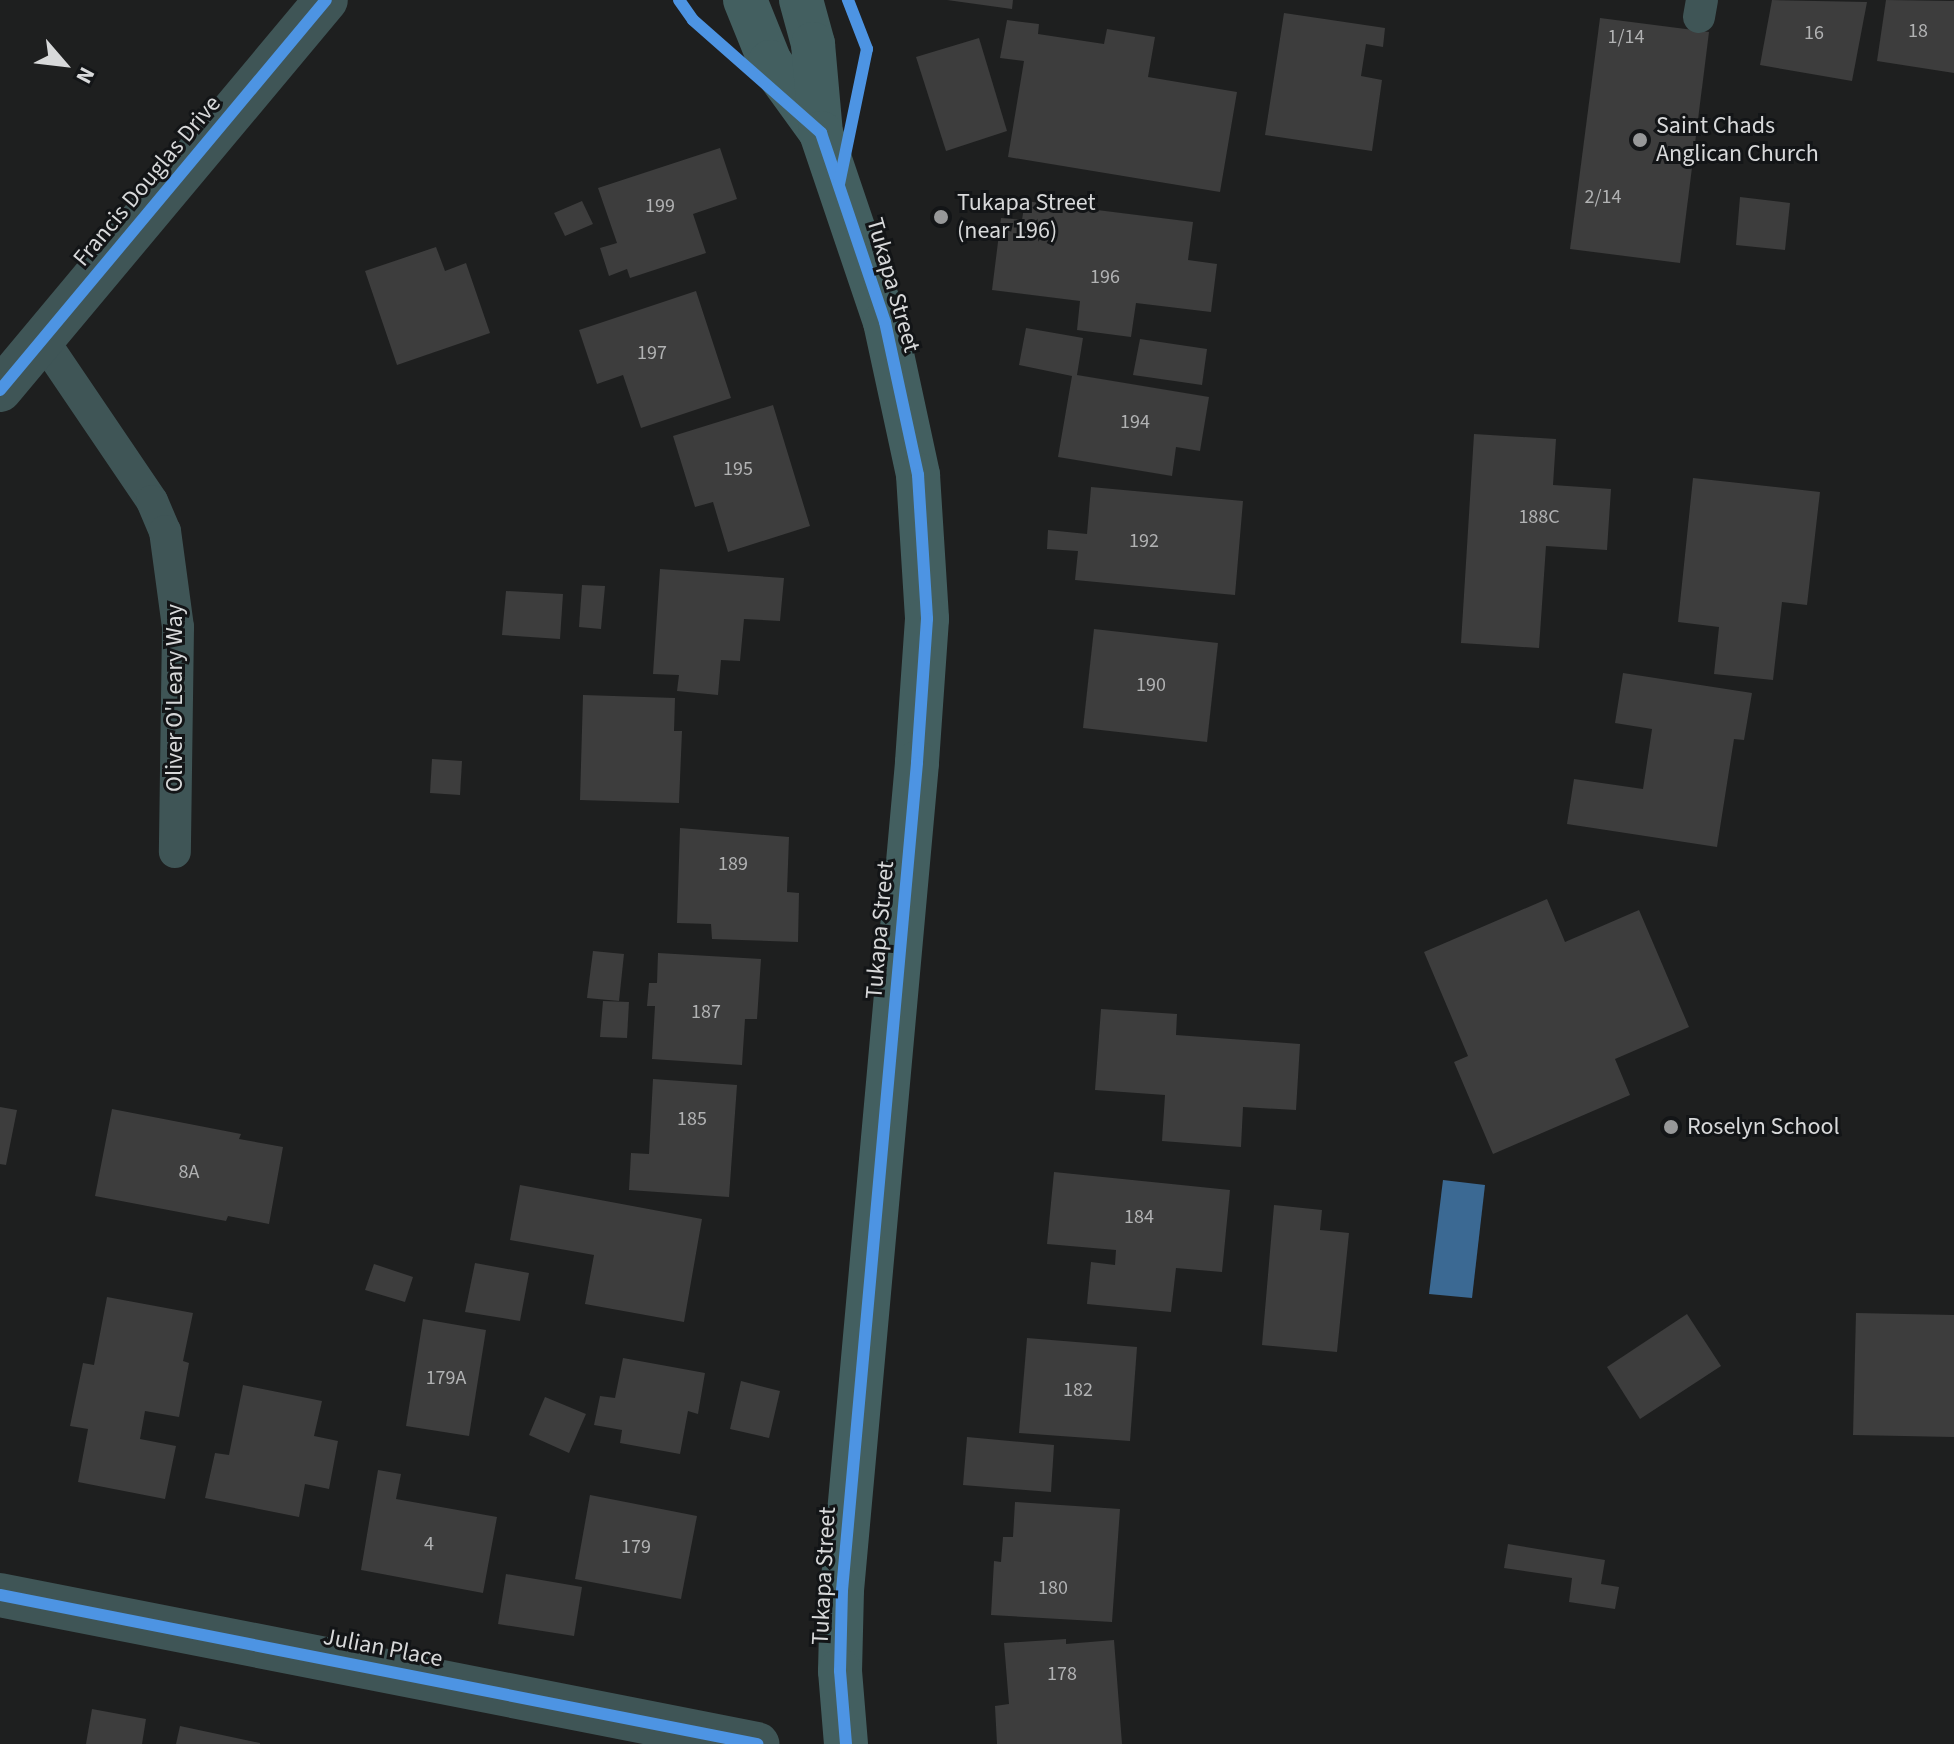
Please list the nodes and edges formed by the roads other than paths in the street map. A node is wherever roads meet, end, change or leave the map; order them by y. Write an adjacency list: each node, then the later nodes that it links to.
1 (326, 0): 5 (street, Francis Douglas Drive)
2 (745, 0): 4 (main road, Tukapa Street)
3 (801, 0): 4 (main road, Tukapa Street)
4 (821, 133): 9 (main road, Tukapa Street)
5 (43, 340): 6 (street, Francis Douglas Drive); 7 (lane, Oliver O'Leary Way)
6 (0, 390)
7 (175, 852)
8 (0, 1595): 10 (street, Julian Place)
9 (842, 1743)
10 (757, 1744)

